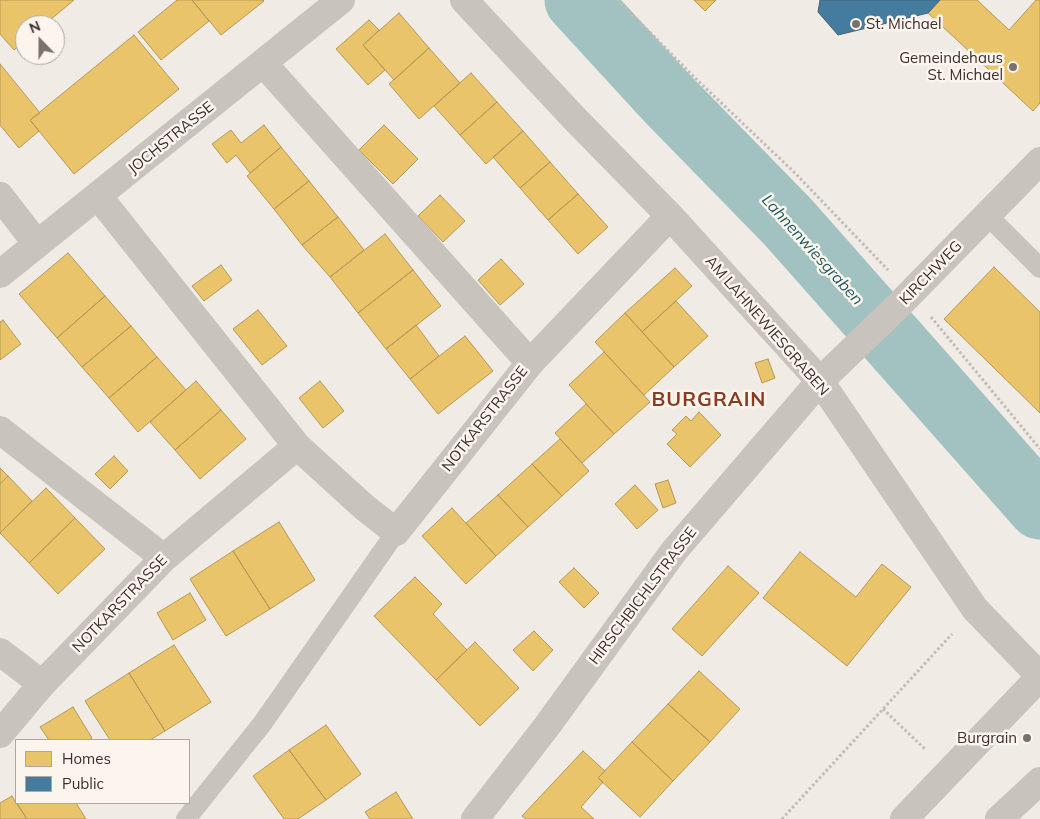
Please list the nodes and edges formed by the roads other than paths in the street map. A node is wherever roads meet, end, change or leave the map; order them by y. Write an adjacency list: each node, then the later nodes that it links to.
1 (341, 0): 3 (street, JOCHSTRASSE)
2 (464, 0): 8 (street, AM LAHNEWIESGRABEN)
3 (263, 63): 6 (street, JOCHSTRASSE); 12 (street)
4 (1040, 161): 7 (street, KIRCHWEG)
5 (0, 196): 9 (street)
6 (98, 196): 9 (street, JOCHSTRASSE); 15 (street)
7 (987, 215): 10 (lane); 13 (street, KIRCHWEG)
8 (670, 216): 12 (street, NOTKARSTRASSE); 13 (street, AM LAHNEWIESGRABEN)
9 (37, 244): 11 (street, JOCHSTRASSE)
10 (1040, 268)
11 (0, 274)
12 (530, 363): 16 (street, NOTKARSTRASSE)
13 (820, 381): 19 (street, AM LAHNEWIESGRABEN); 24 (street, HIRSCHBICHLSTRASSE)
14 (0, 430): 17 (street)
15 (297, 446): 16 (street); 17 (street, NOTKARSTRASSE)
16 (396, 532): 23 (lane)
17 (164, 558): 20 (street, NOTKARSTRASSE)
18 (0, 652): 20 (street)
19 (1040, 676): 25 (street)
20 (42, 684): 21 (street, NOTKARSTRASSE)
21 (0, 734)
22 (1040, 781): 26 (street)
23 (186, 819)
24 (475, 819)
25 (904, 819)
26 (999, 819)

